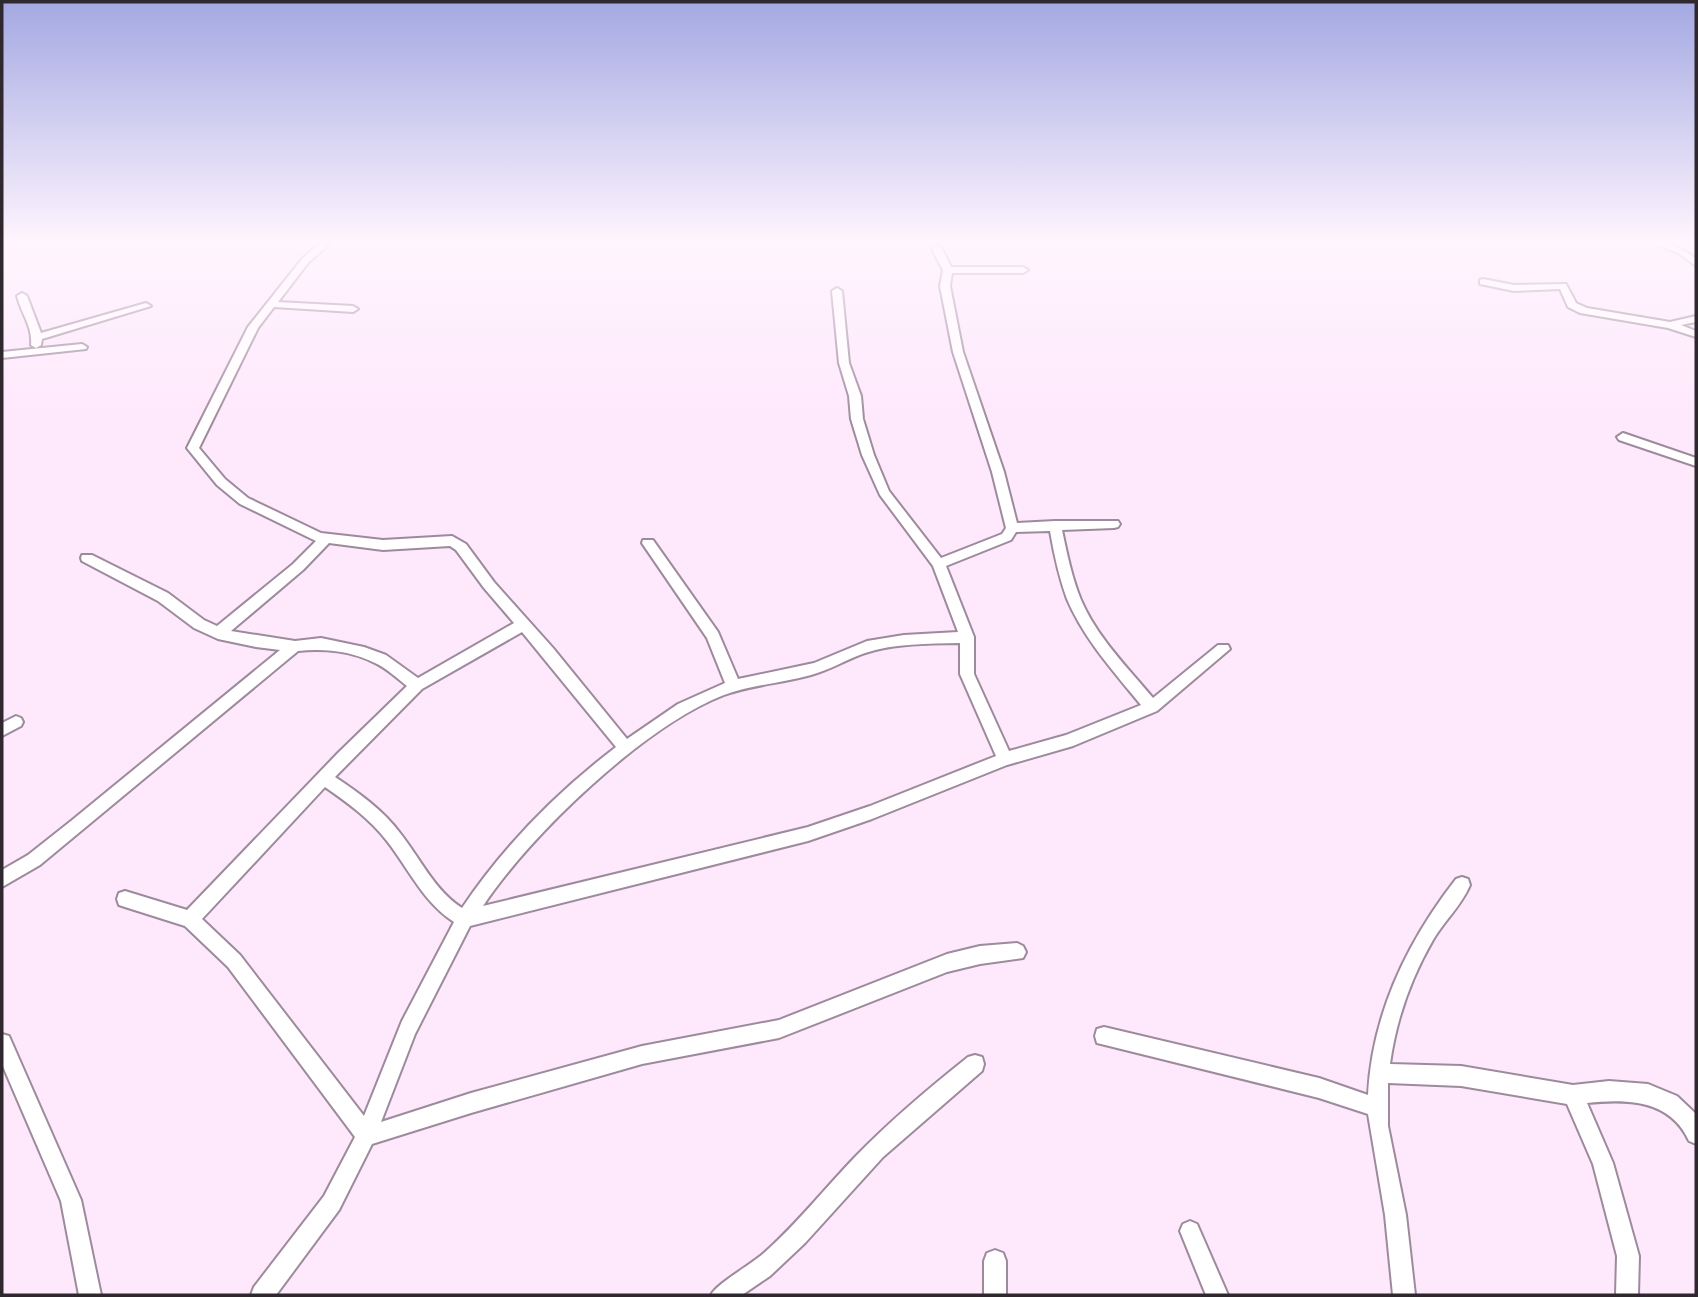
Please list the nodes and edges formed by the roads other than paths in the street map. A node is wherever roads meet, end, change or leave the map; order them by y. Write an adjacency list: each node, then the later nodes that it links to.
1 (23, 304): 11 (street)
2 (271, 304): 7 (street); 20 (street)
3 (838, 304): 23 (street)
4 (948, 304): 19 (street)
5 (1571, 304): 9 (street)
6 (146, 306): 11 (street)
7 (353, 309)
8 (1696, 319): 9 (street)
9 (1671, 325): 10 (street)
10 (1696, 334)
11 (38, 337): 13 (street)
12 (82, 347): 13 (street)
13 (35, 349): 14 (street)
14 (2, 355)
15 (1623, 437): 16 (street)
16 (1696, 461)
17 (1114, 523): 18 (street)
18 (1055, 524): 19 (street); 31 (street)
19 (1012, 528): 23 (street)
20 (326, 538): 24 (street); 25 (street)
21 (648, 542): 30 (street)
22 (87, 558): 25 (street)
23 (939, 564): 26 (street)
24 (524, 624): 29 (street); 34 (street)
25 (219, 633): 27 (street)
26 (967, 637): 30 (street); 35 (street)
27 (295, 646): 29 (street); 37 (street)
28 (1223, 649): 31 (street)
29 (417, 685): 36 (street)
30 (734, 687): 34 (street)
31 (1152, 707): 35 (street)
32 (16, 722): 33 (street)
33 (2, 730)
34 (625, 748): 41 (street)
35 (1006, 759): 41 (street)
36 (324, 778): 40 (street); 41 (street)
37 (2, 879)
38 (1462, 885): 46 (street)
39 (125, 900): 40 (street)
40 (190, 919): 50 (street)
41 (465, 919): 50 (street)
42 (1017, 952): 50 (street)
43 (1104, 1036): 48 (street)
44 (2, 1043): 53 (street)
45 (975, 1064): 55 (street)
46 (1378, 1073): 47 (street); 48 (street)
47 (1573, 1095): 49 (street); 59 (street)
48 (1377, 1108): 58 (street)
49 (1696, 1134)
50 (367, 1136): 54 (street)
51 (1190, 1231): 57 (street)
52 (995, 1261): 56 (street)
53 (90, 1295)
54 (262, 1295)
55 (722, 1295)
56 (995, 1295)
57 (1217, 1295)
58 (1404, 1295)
59 (1627, 1295)

